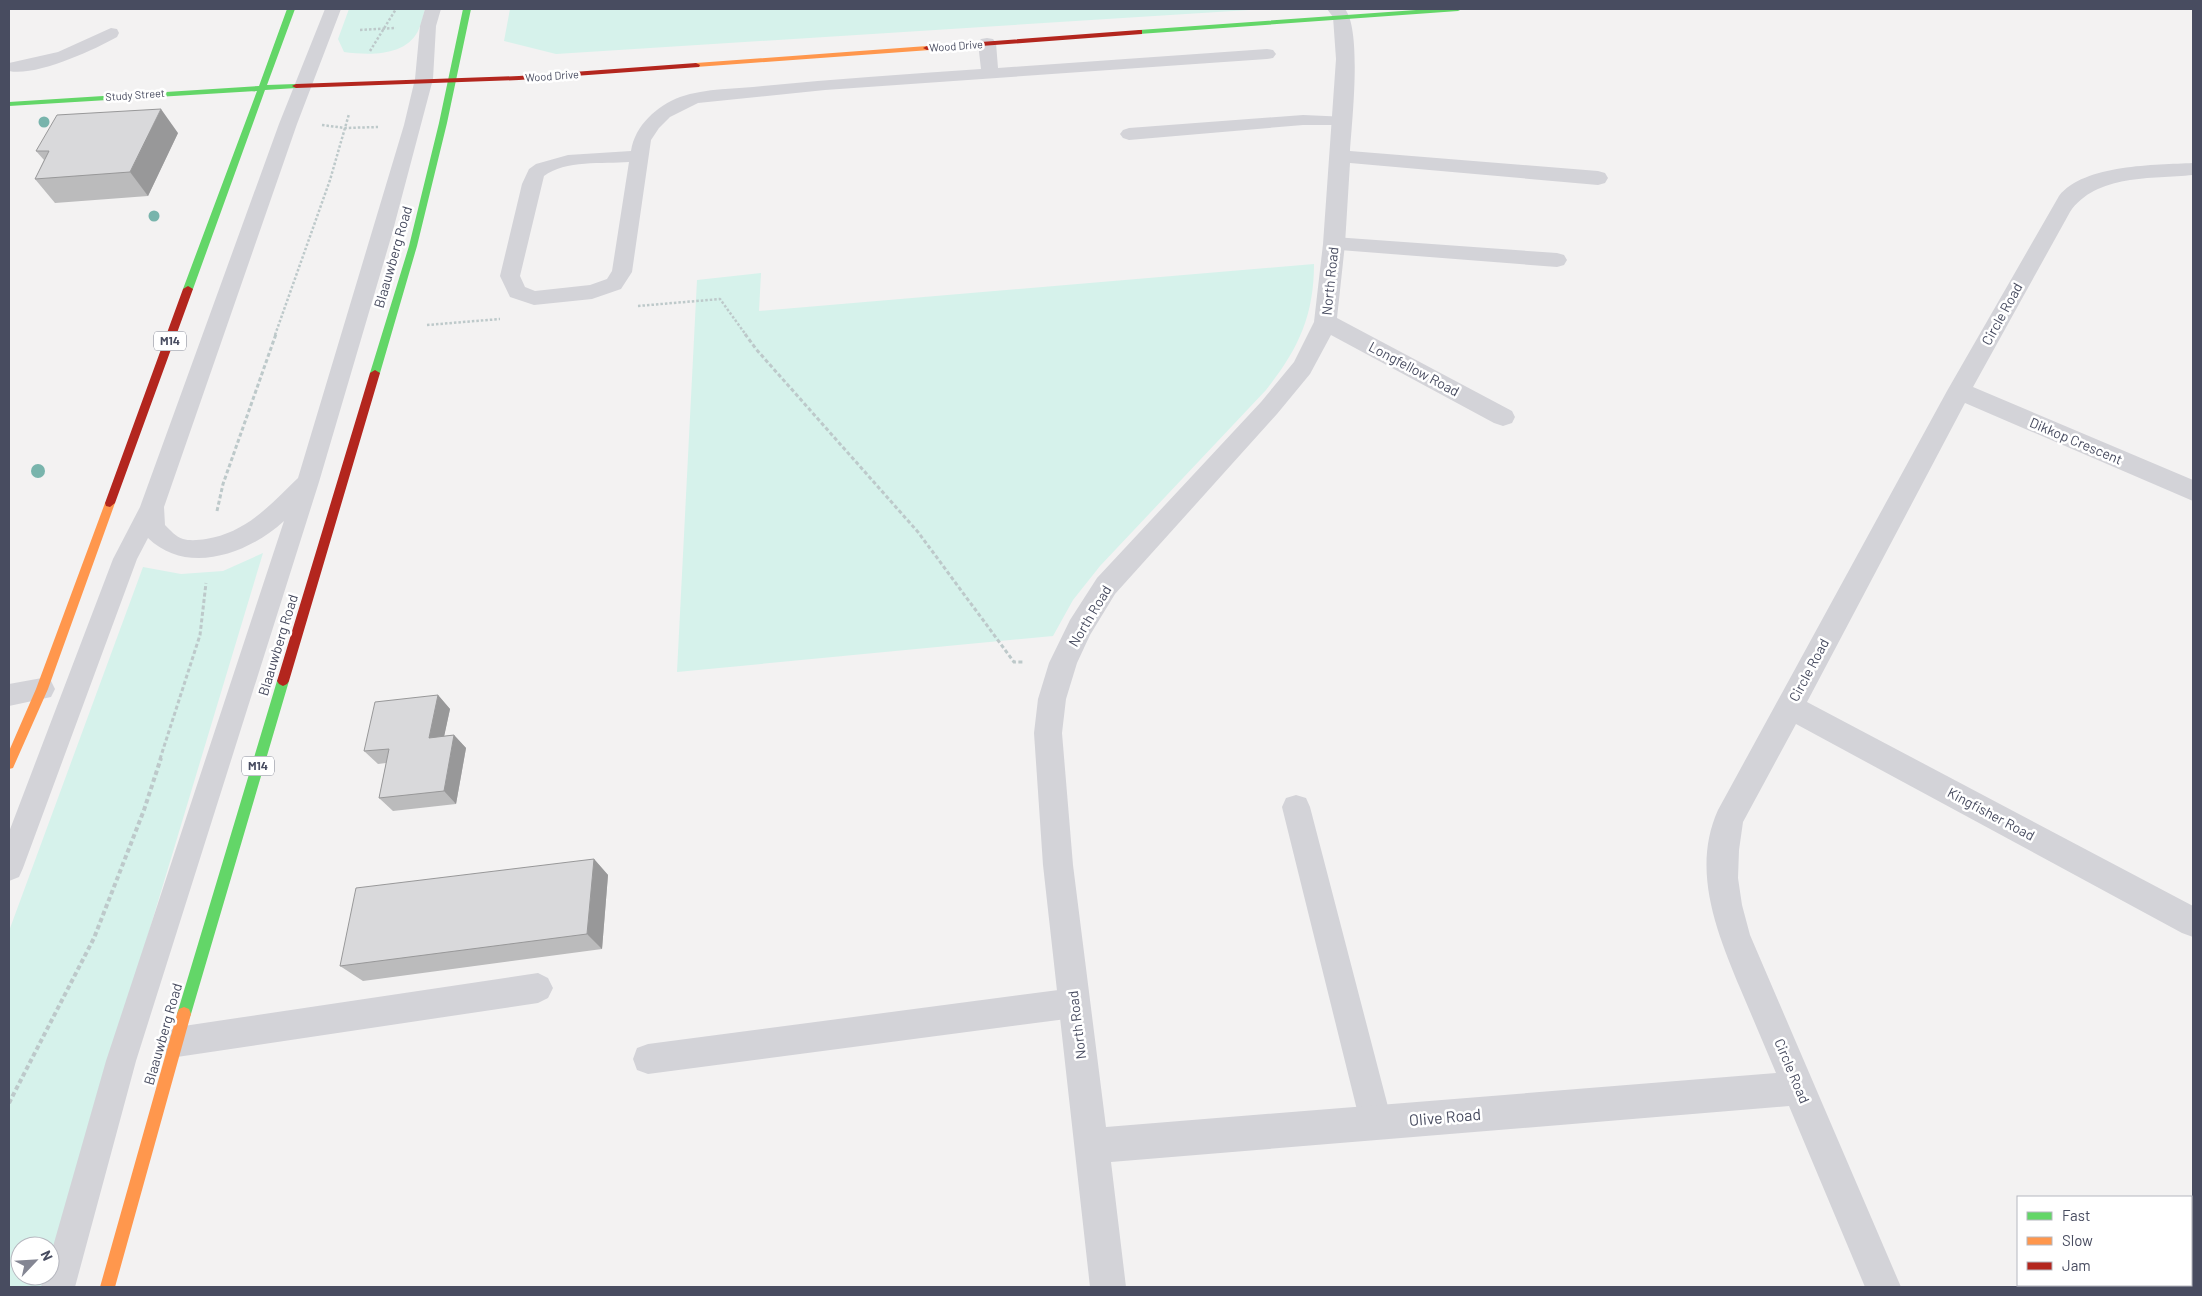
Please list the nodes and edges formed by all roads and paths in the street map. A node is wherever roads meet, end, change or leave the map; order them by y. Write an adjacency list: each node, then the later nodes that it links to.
1 (291, 9): 20 (main road, M14)
2 (334, 9): 11 (lane)
3 (396, 9): 9 (path)
4 (433, 9): 17 (lane)
5 (467, 9): 18 (main road, Blaauwberg Road / M14)
6 (1458, 9): 7 (main road, Wood Drive)
7 (1339, 13): 12 (main road, Wood Drive); 23 (street, North Road)
8 (404, 27): 9 (path)
9 (385, 28): 11 (path); 13 (path)
10 (111, 33): 15 (lane)
11 (325, 33): 19 (lane)
12 (988, 43): 16 (lane); 18 (main road, Wood Drive)
13 (367, 54)
14 (1267, 54): 16 (lane)
15 (14, 67)
16 (990, 74): 28 (lane)
17 (424, 79): 18 (main road, Wood Drive); 19 (main road, Wood Drive); 38 (lane)
18 (453, 79): 52 (main road, Blaauwberg Road / M14)
19 (306, 84): 20 (main road, Study Street); 40 (lane)
20 (262, 86): 21 (main road, Study Street); 43 (main road, M14)
21 (9, 104)
22 (350, 109): 26 (path)
23 (1342, 121): 27 (lane); 29 (street, North Road)
24 (317, 124): 26 (path)
25 (384, 126): 26 (path)
26 (346, 128): 41 (path)
27 (1129, 134)
28 (639, 156): 28 (lane)
29 (1340, 156): 31 (street); 32 (street, North Road)
30 (2193, 169): 36 (street, Circle Road)
31 (1598, 178)
32 (1334, 244): 33 (lane); 35 (street, North Road)
33 (1557, 260)
34 (692, 302): 42 (path)
35 (1325, 322): 37 (street, Longfellow Road); 42 (street, North Road)
36 (1959, 391): 39 (street, Dikkop Crescent); 45 (street, Circle Road)
37 (1503, 417)
38 (308, 482): 41 (lane); 58 (lane)
39 (2193, 491)
40 (152, 508): 41 (lane); 48 (lane)
41 (214, 546): 55 (path)
42 (1063, 663): 51 (street, North Road)
43 (42, 689): 44 (lane); 46 (main road, M14)
44 (9, 695)
45 (1790, 706): 49 (street, Kingfisher Road); 54 (street, Circle Road)
46 (9, 764)
47 (1296, 807): 56 (lane)
48 (9, 868)
49 (2193, 922)
50 (538, 988): 52 (lane)
51 (1074, 1003): 53 (lane); 57 (street, North Road)
52 (177, 1042): 59 (main road, Blaauwberg Road / M14)
53 (648, 1059)
54 (1799, 1088): 56 (street, Olive Road); 61 (street, Circle Road)
55 (9, 1103)
56 (1376, 1122): 57 (street, Olive Road)
57 (1091, 1146): 60 (street, North Road)
58 (58, 1287)
59 (107, 1287)
60 (1108, 1287)
61 (1883, 1287)

